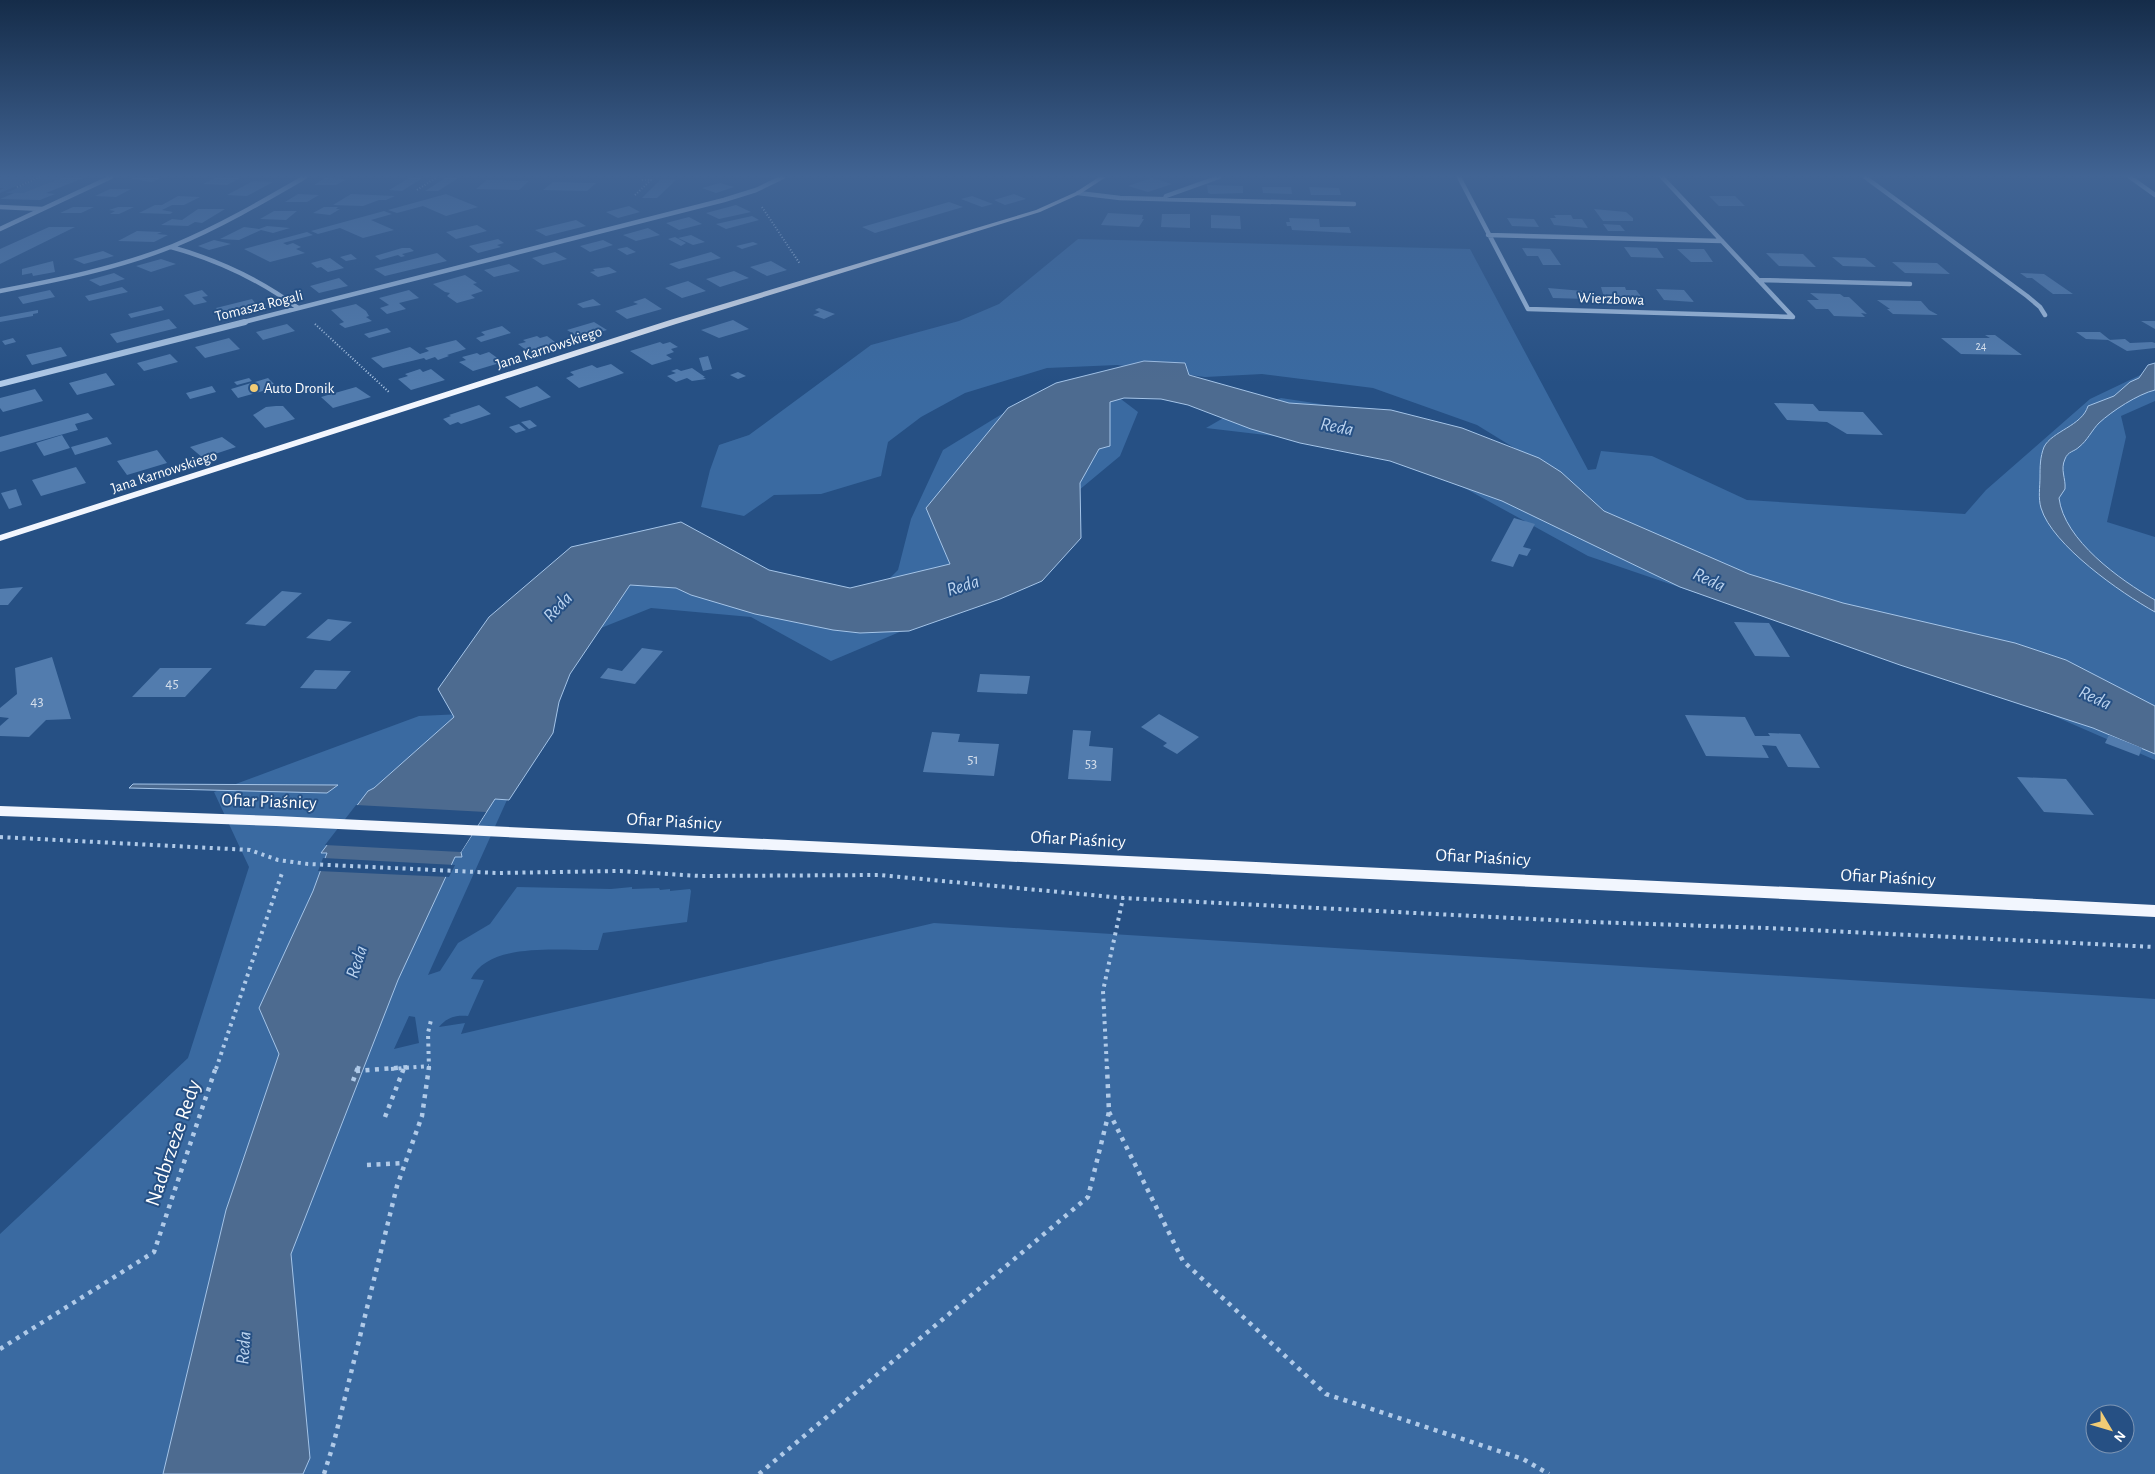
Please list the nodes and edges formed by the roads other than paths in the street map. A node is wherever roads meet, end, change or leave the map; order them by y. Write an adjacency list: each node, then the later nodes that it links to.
1 (171, 246): 9 (street); 10 (street)
2 (541, 246): 10 (street, Tomasza Rogali)
3 (924, 246): 13 (main road, Jana Karnowskiego)
4 (1494, 246): 7 (street, Wierzbowa)
5 (1726, 246): 7 (street, Wierzbowa)
6 (1959, 246): 11 (street)
7 (1758, 280): 8 (street)
8 (1910, 284)
9 (0, 291)
10 (298, 308): 12 (street, Tomasza Rogali)
11 (2044, 315)
12 (0, 384)
13 (0, 538)
14 (0, 811): 15 (main road, Ofiar Piaśnicy)
15 (2155, 911)

